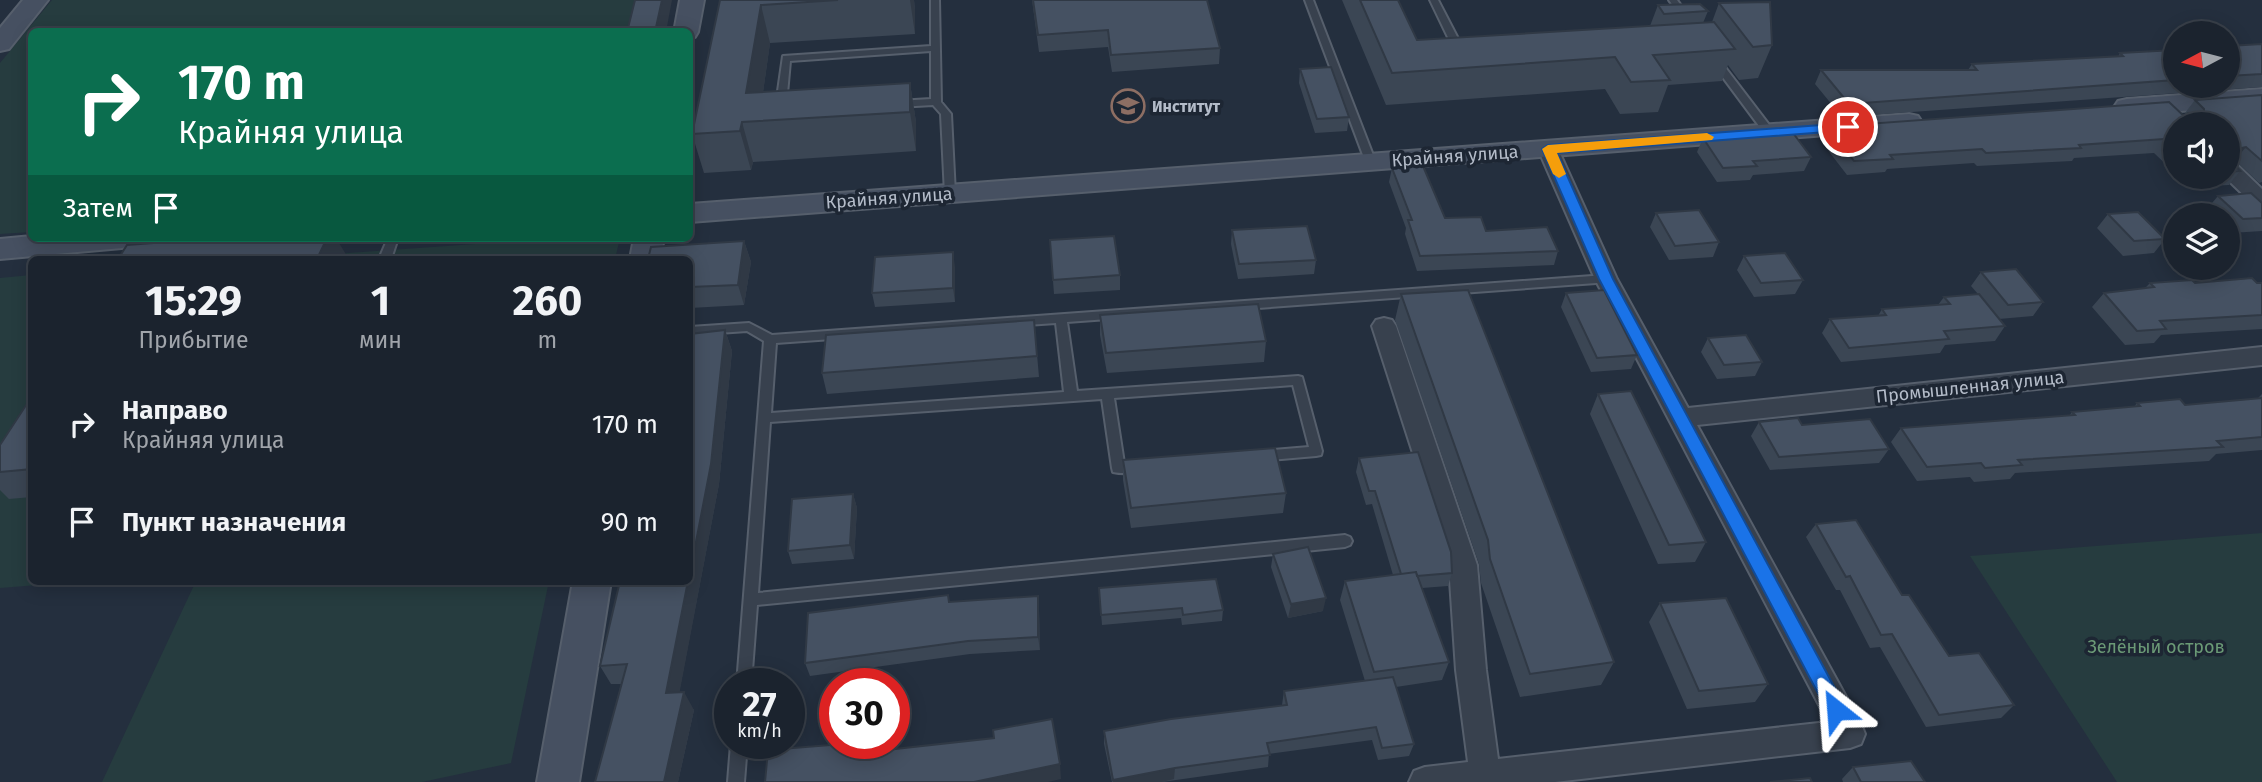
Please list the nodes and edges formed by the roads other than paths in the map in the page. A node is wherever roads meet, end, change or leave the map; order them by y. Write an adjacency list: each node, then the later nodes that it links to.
1 (36, 0): 9 (street)
2 (692, 0): 7 (street)
3 (935, 0): 11 (lane)
4 (1309, 0): 23 (lane)
5 (1434, 0): 12 (lane)
6 (1673, 0): 8 (lane)
7 (687, 28)
8 (1693, 29)
9 (0, 44)
10 (1706, 47): 21 (lane)
11 (935, 48): 14 (lane); 18 (lane)
12 (1465, 62)
13 (2262, 97): 15 (street)
14 (936, 102): 16 (lane); 25 (lane)
15 (2162, 104): 17 (street); 19 (street)
16 (884, 105)
17 (2108, 108)
18 (793, 110)
19 (2170, 112)
20 (1932, 121): 21 (street, Крайняя улица)
21 (1769, 132): 22 (street, Крайняя улица)
22 (1548, 149): 23 (street, Крайняя улица); 30 (street)
23 (1371, 163): 25 (street, Крайняя улица)
24 (2240, 180): 26 (street)
25 (950, 194): 27 (street, Крайняя улица)
26 (2262, 201)
27 (693, 213)
28 (78, 242): 29 (street)
29 (0, 249)
30 (1606, 279): 31 (lane); 39 (street)
31 (1061, 317): 34 (lane); 37 (lane)
32 (1384, 326): 47 (street)
33 (693, 331): 34 (lane)
34 (771, 339): 38 (lane)
35 (2262, 356): 39 (street, Промышленная улица)
36 (1107, 394): 37 (lane); 40 (lane); 41 (lane)
37 (1071, 396): 38 (lane)
38 (764, 418): 44 (lane)
39 (1678, 418): 47 (street)
40 (1250, 457)
41 (1158, 465)
42 (1345, 541): 44 (lane)
43 (591, 585): 48 (street)
44 (750, 600): 45 (lane)
45 (745, 668)
46 (738, 759): 49 (lane)
47 (1485, 775): 50 (street)
48 (558, 782)
49 (736, 782)
50 (1425, 782)

